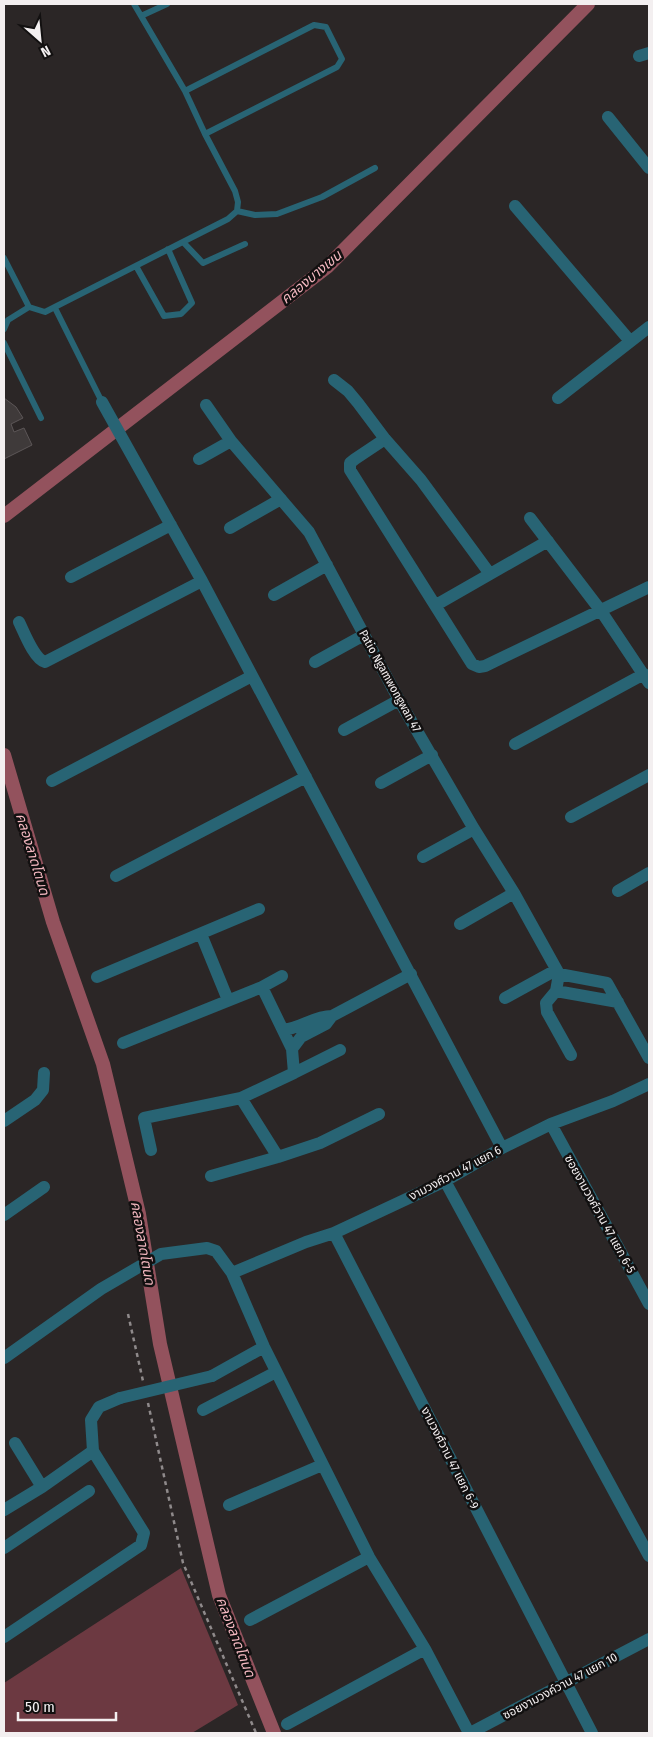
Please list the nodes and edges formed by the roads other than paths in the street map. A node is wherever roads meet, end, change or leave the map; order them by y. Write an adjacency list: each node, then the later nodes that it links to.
1 (134, 4): 3 (lane)
2 (168, 4): 3 (lane)
3 (141, 16): 4 (lane)
4 (185, 91): 6 (lane); 6 (lane)
5 (608, 117): 8 (street)
6 (205, 134): 10 (lane)
7 (375, 168): 10 (lane)
8 (649, 168)
9 (515, 206): 20 (street)
10 (237, 211): 11 (lane)
11 (182, 242): 12 (lane); 13 (lane)
12 (246, 244)
13 (168, 249): 15 (lane); 15 (lane)
14 (4, 258): 16 (lane)
15 (136, 266): 17 (lane)
16 (29, 307): 17 (lane); 19 (lane)
17 (55, 308): 24 (lane)
18 (649, 327): 20 (street)
19 (4, 329)
20 (630, 340): 23 (street)
21 (4, 343): 26 (lane)
22 (334, 380): 27 (street)
23 (558, 398)
24 (102, 402): 32 (street)
25 (206, 405): 28 (street, Patio Ngamwongwan 47)
26 (41, 418)
27 (385, 439): 36 (street); 41 (street)
28 (231, 441): 29 (street); 30 (street, Patio Ngamwongwan 47)
29 (199, 459)
30 (280, 499): 33 (street); 35 (street, Patio Ngamwongwan 47)
31 (530, 518): 34 (street)
32 (171, 525): 37 (street); 38 (street)
33 (230, 528)
34 (548, 541): 36 (street); 42 (street)
35 (327, 565): 40 (street); 44 (street, Patio Ngamwongwan 47)
36 (490, 574): 41 (street)
37 (71, 577)
38 (202, 581): 43 (street); 46 (street)
39 (649, 588): 42 (street)
40 (274, 595)
41 (436, 606): 42 (street)
42 (601, 611): 47 (street)
43 (19, 622)
44 (364, 635): 45 (street); 48 (street, Patio Ngamwongwan 47)
45 (315, 662)
46 (252, 676): 53 (street); 54 (street)
47 (647, 678): 50 (street)
48 (399, 700): 49 (street); 51 (street, Patio Ngamwongwan 47)
49 (344, 730)
50 (515, 744)
51 (432, 755): 55 (street); 57 (street, Patio Ngamwongwan 47)
52 (649, 775): 56 (street)
53 (306, 777): 60 (street); 67 (street)
54 (52, 781)
55 (382, 783)
56 (572, 817)
57 (474, 829): 58 (street); 62 (street, Patio Ngamwongwan 47)
58 (423, 857)
59 (649, 874): 61 (street)
60 (116, 876)
61 (618, 891)
62 (514, 893): 64 (street); 66 (street, Patio Ngamwongwan 47)
63 (259, 909): 65 (street)
64 (460, 924)
65 (201, 934): 69 (street); 73 (street)
66 (558, 972): 71 (street); 72 (street); 74 (street)
67 (411, 974): 75 (street); 89 (street)
68 (282, 976): 70 (street)
69 (96, 977)
70 (262, 987): 73 (street); 76 (street)
71 (556, 990): 74 (street); 80 (street)
72 (505, 998)
73 (228, 1000): 77 (street)
74 (618, 1002): 81 (street)
75 (332, 1016): 76 (street); 78 (street)
76 (283, 1030): 78 (street)
77 (123, 1043)
78 (292, 1049): 83 (street)
79 (340, 1050): 83 (street)
80 (571, 1055)
81 (649, 1058)
82 (44, 1073): 87 (street)
83 (294, 1073): 85 (street)
84 (649, 1084): 88 (street, งามวงศ์วาน 47 แยก 6)
85 (241, 1098): 90 (street); 91 (street)
86 (378, 1114): 91 (street)
87 (4, 1121)
88 (551, 1124): 89 (street, งามวงศ์วาน 47 แยก 6); 98 (street, ซอยงามวงศ์วาน 47 แยก 6-5)
89 (502, 1148): 93 (street, งามวงศ์วาน 47 แยก 6)
90 (151, 1150)
91 (278, 1157): 92 (street)
92 (210, 1176)
93 (445, 1181): 96 (street, งามวงศ์วาน 47 แยก 6); 111 (street)
94 (44, 1187): 95 (street)
95 (4, 1216)
96 (334, 1233): 97 (street, งามวงศ์วาน 47 แยก 6); 117 (street, งามวงศ์วาน 47 แยก 6-9)
97 (232, 1272): 99 (street); 100 (street)
98 (649, 1304)
99 (264, 1347): 101 (street); 104 (street, bridge)
100 (4, 1358)
101 (276, 1372): 102 (street); 105 (street)
102 (203, 1410)
103 (15, 1443): 106 (street)
104 (94, 1451): 106 (street); 114 (street)
105 (322, 1465): 108 (street); 112 (street)
106 (42, 1487): 109 (street)
107 (89, 1491): 110 (street)
108 (229, 1505)
109 (4, 1510)
110 (4, 1548)
111 (649, 1556)
112 (369, 1557): 113 (street); 116 (street)
113 (250, 1620)
114 (4, 1637)
115 (649, 1639): 117 (street, ซอยงามวงค์วาน 47 แยก 10)
116 (425, 1649): 118 (street); 119 (street)
117 (566, 1683): 119 (street, ซอยงามวงค์วาน 47 แยก 10); 120 (street, งามวงศ์วาน 47 แยก 6-9)
118 (287, 1724)
119 (470, 1733)
120 (592, 1733)

